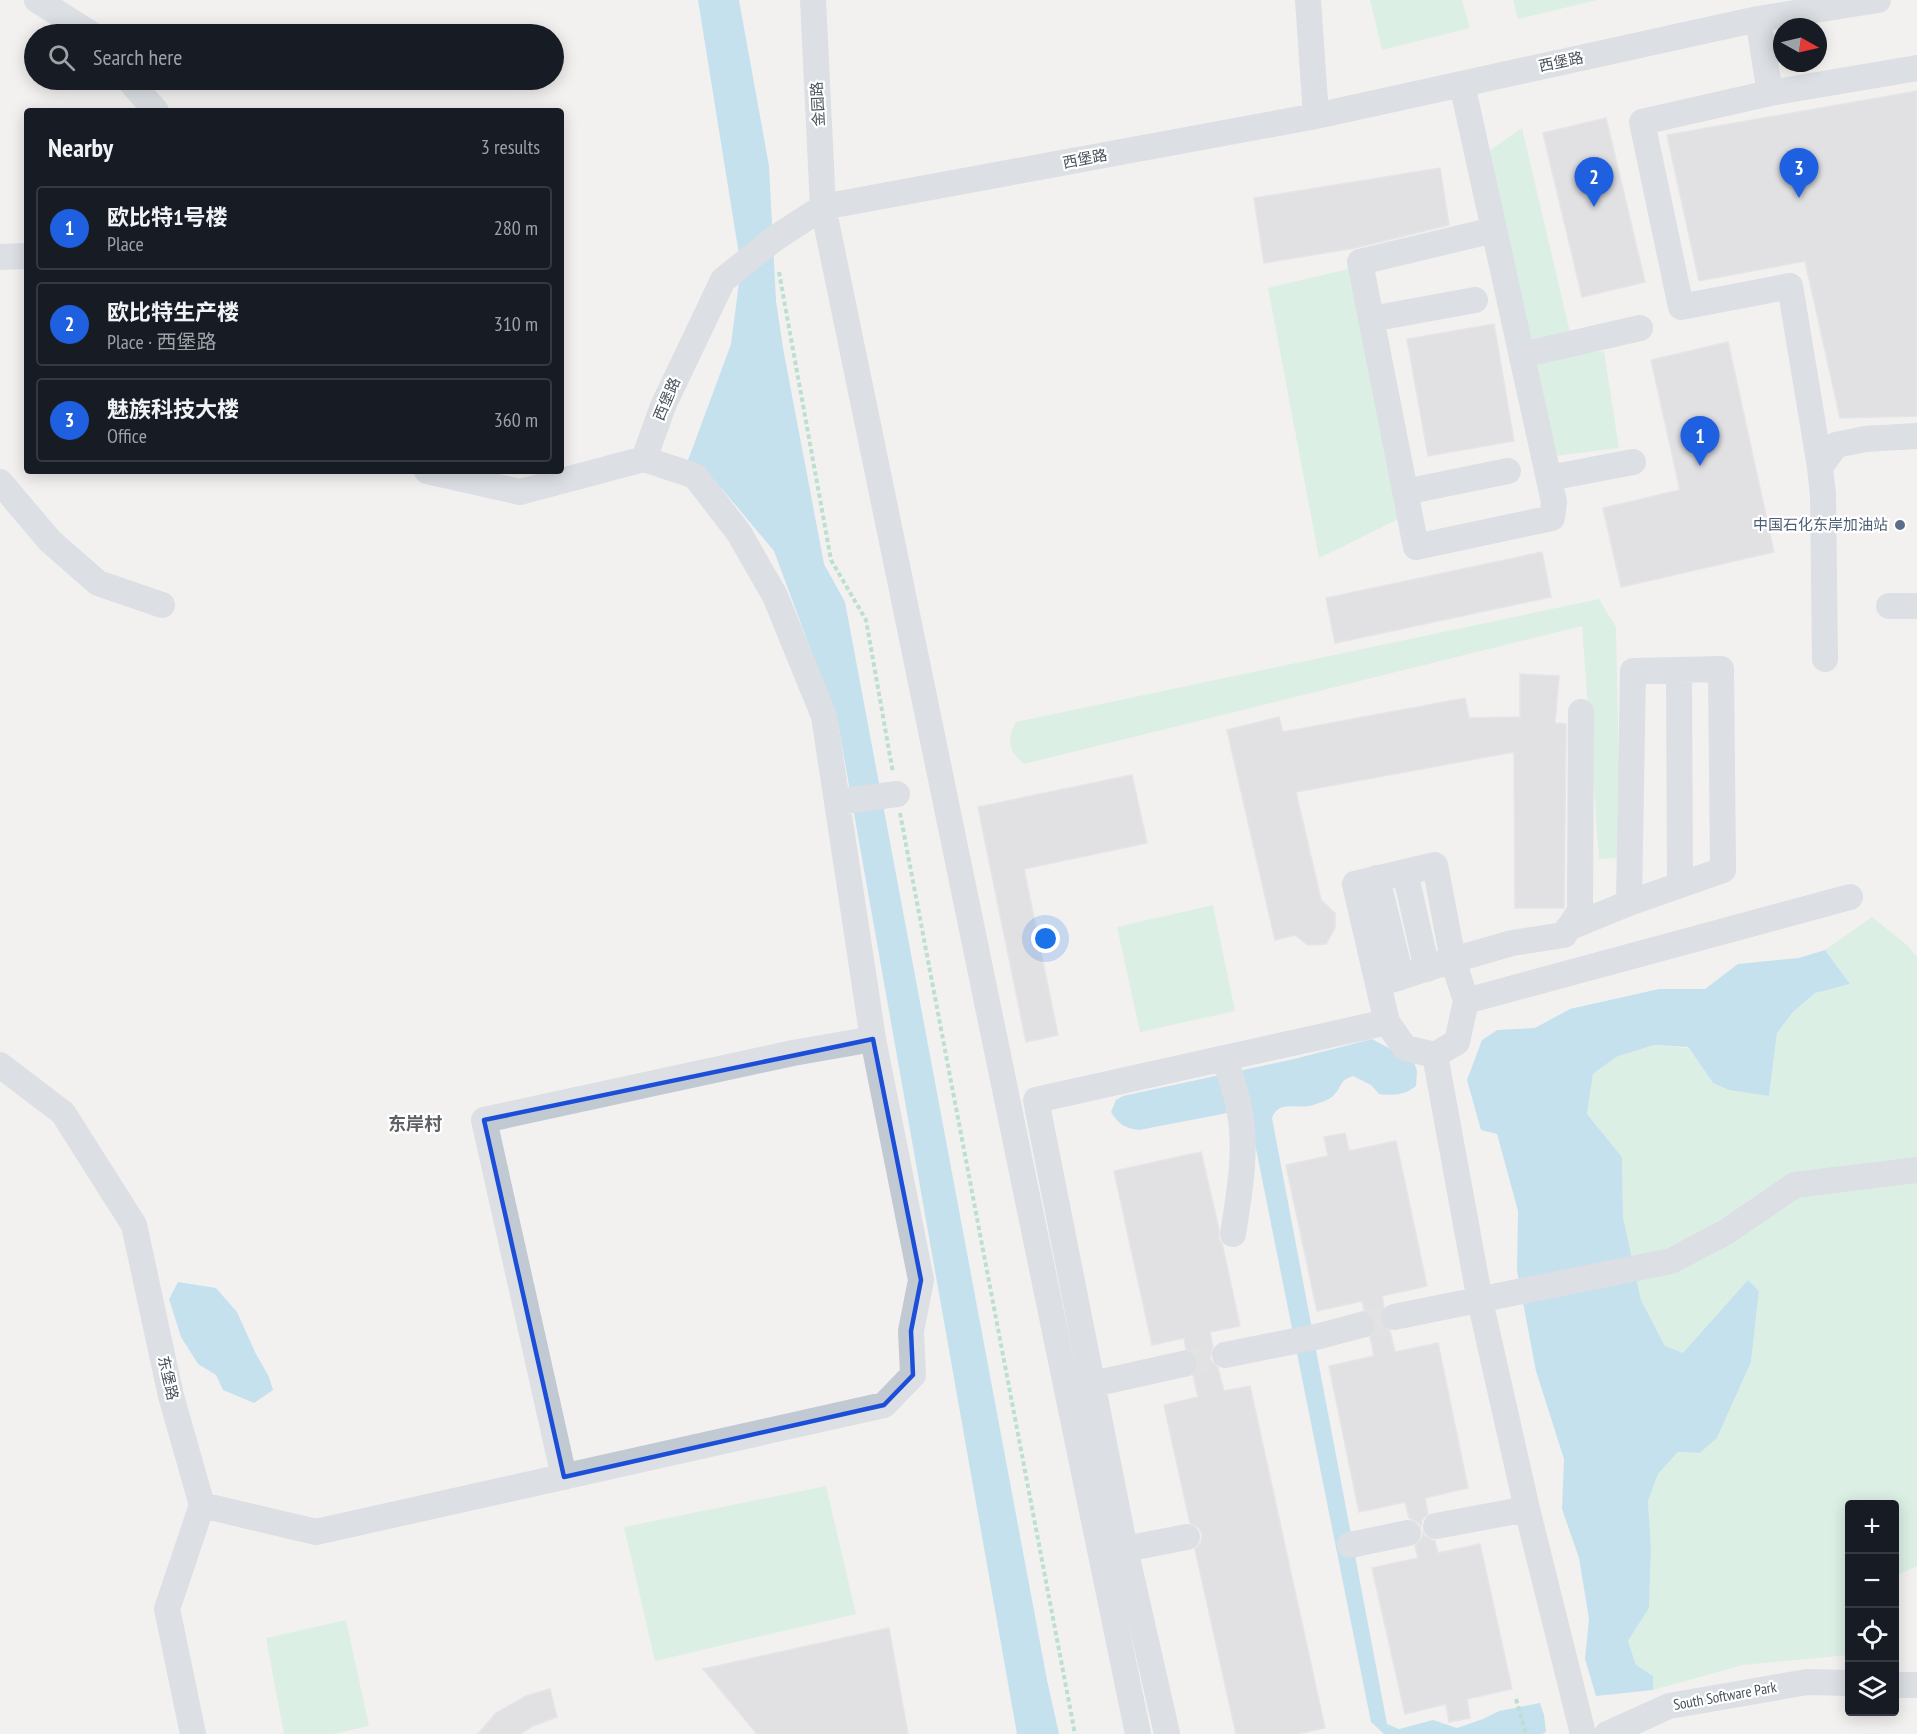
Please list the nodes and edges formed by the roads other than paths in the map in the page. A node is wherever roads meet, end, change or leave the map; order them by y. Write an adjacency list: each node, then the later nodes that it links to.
1 (38, 0): 6 (street)
2 (813, 0): 13 (street, 金园路)
3 (1308, 0): 12 (street)
4 (1878, 0): 5 (street, 西堡路)
5 (1758, 19): 8 (street, 西堡路); 10 (street)
6 (75, 24)
7 (1917, 68): 10 (street)
8 (1462, 84): 12 (street, 西堡路); 14 (street)
9 (138, 90): 11 (street)
10 (1770, 93): 24 (street)
11 (153, 108)
12 (1316, 116): 13 (street, 西堡路)
13 (823, 207): 22 (street, 西堡路); 72 (street, 金园路)
14 (1494, 230): 18 (street); 20 (street)
15 (24, 256): 16 (street)
16 (0, 257)
17 (1475, 300): 18 (street)
18 (1371, 319): 29 (street)
19 (1640, 328): 20 (street)
20 (1522, 355): 27 (street)
21 (1917, 436): 24 (street)
22 (644, 459): 26 (street); 37 (street)
23 (1633, 462): 27 (street)
24 (1820, 467): 33 (street)
25 (1508, 471): 29 (street)
26 (440, 474)
27 (1549, 478): 29 (street)
28 (0, 483): 30 (street)
29 (1405, 492)
30 (162, 605)
31 (1889, 606): 32 (street)
32 (1917, 606)
33 (1825, 659)
34 (1679, 670): 39 (street); 39 (street); 41 (street)
35 (1581, 712): 42 (street)
36 (897, 794): 37 (street)
37 (837, 802): 48 (street)
38 (1405, 872): 43 (street); 44 (street); 45 (street)
39 (1680, 885): 41 (street)
40 (1850, 897): 46 (street)
41 (1629, 903): 42 (street)
42 (1568, 928): 43 (street)
43 (1453, 960): 44 (street); 46 (street)
44 (1427, 969): 45 (street)
45 (1389, 981): 47 (street)
46 (1466, 1001): 49 (street)
47 (1387, 1023): 49 (street); 50 (street)
48 (873, 1039): 60 (street); 60 (street)
49 (1435, 1055): 54 (street)
50 (1226, 1063): 53 (street); 59 (street)
51 (0, 1065): 61 (street, 东堡路)
52 (1917, 1170): 54 (street)
53 (1233, 1234)
54 (1480, 1301): 55 (street); 62 (street)
55 (1394, 1317)
56 (1361, 1325): 57 (street)
57 (1225, 1355)
58 (1183, 1364): 59 (street)
59 (1093, 1384): 67 (street)
60 (564, 1477): 61 (street)
61 (202, 1505): 71 (street)
62 (1527, 1509): 63 (street); 74 (street)
63 (1436, 1526)
64 (1408, 1533): 66 (street)
65 (1187, 1537): 67 (street)
66 (1350, 1545)
67 (1125, 1549): 73 (street)
68 (1845, 1683): 75 (street, South Software Park)
69 (1899, 1685): 70 (street)
70 (1917, 1685)
71 (193, 1734)
72 (1138, 1734)
73 (1167, 1734)
74 (1583, 1734)
75 (1606, 1734)

